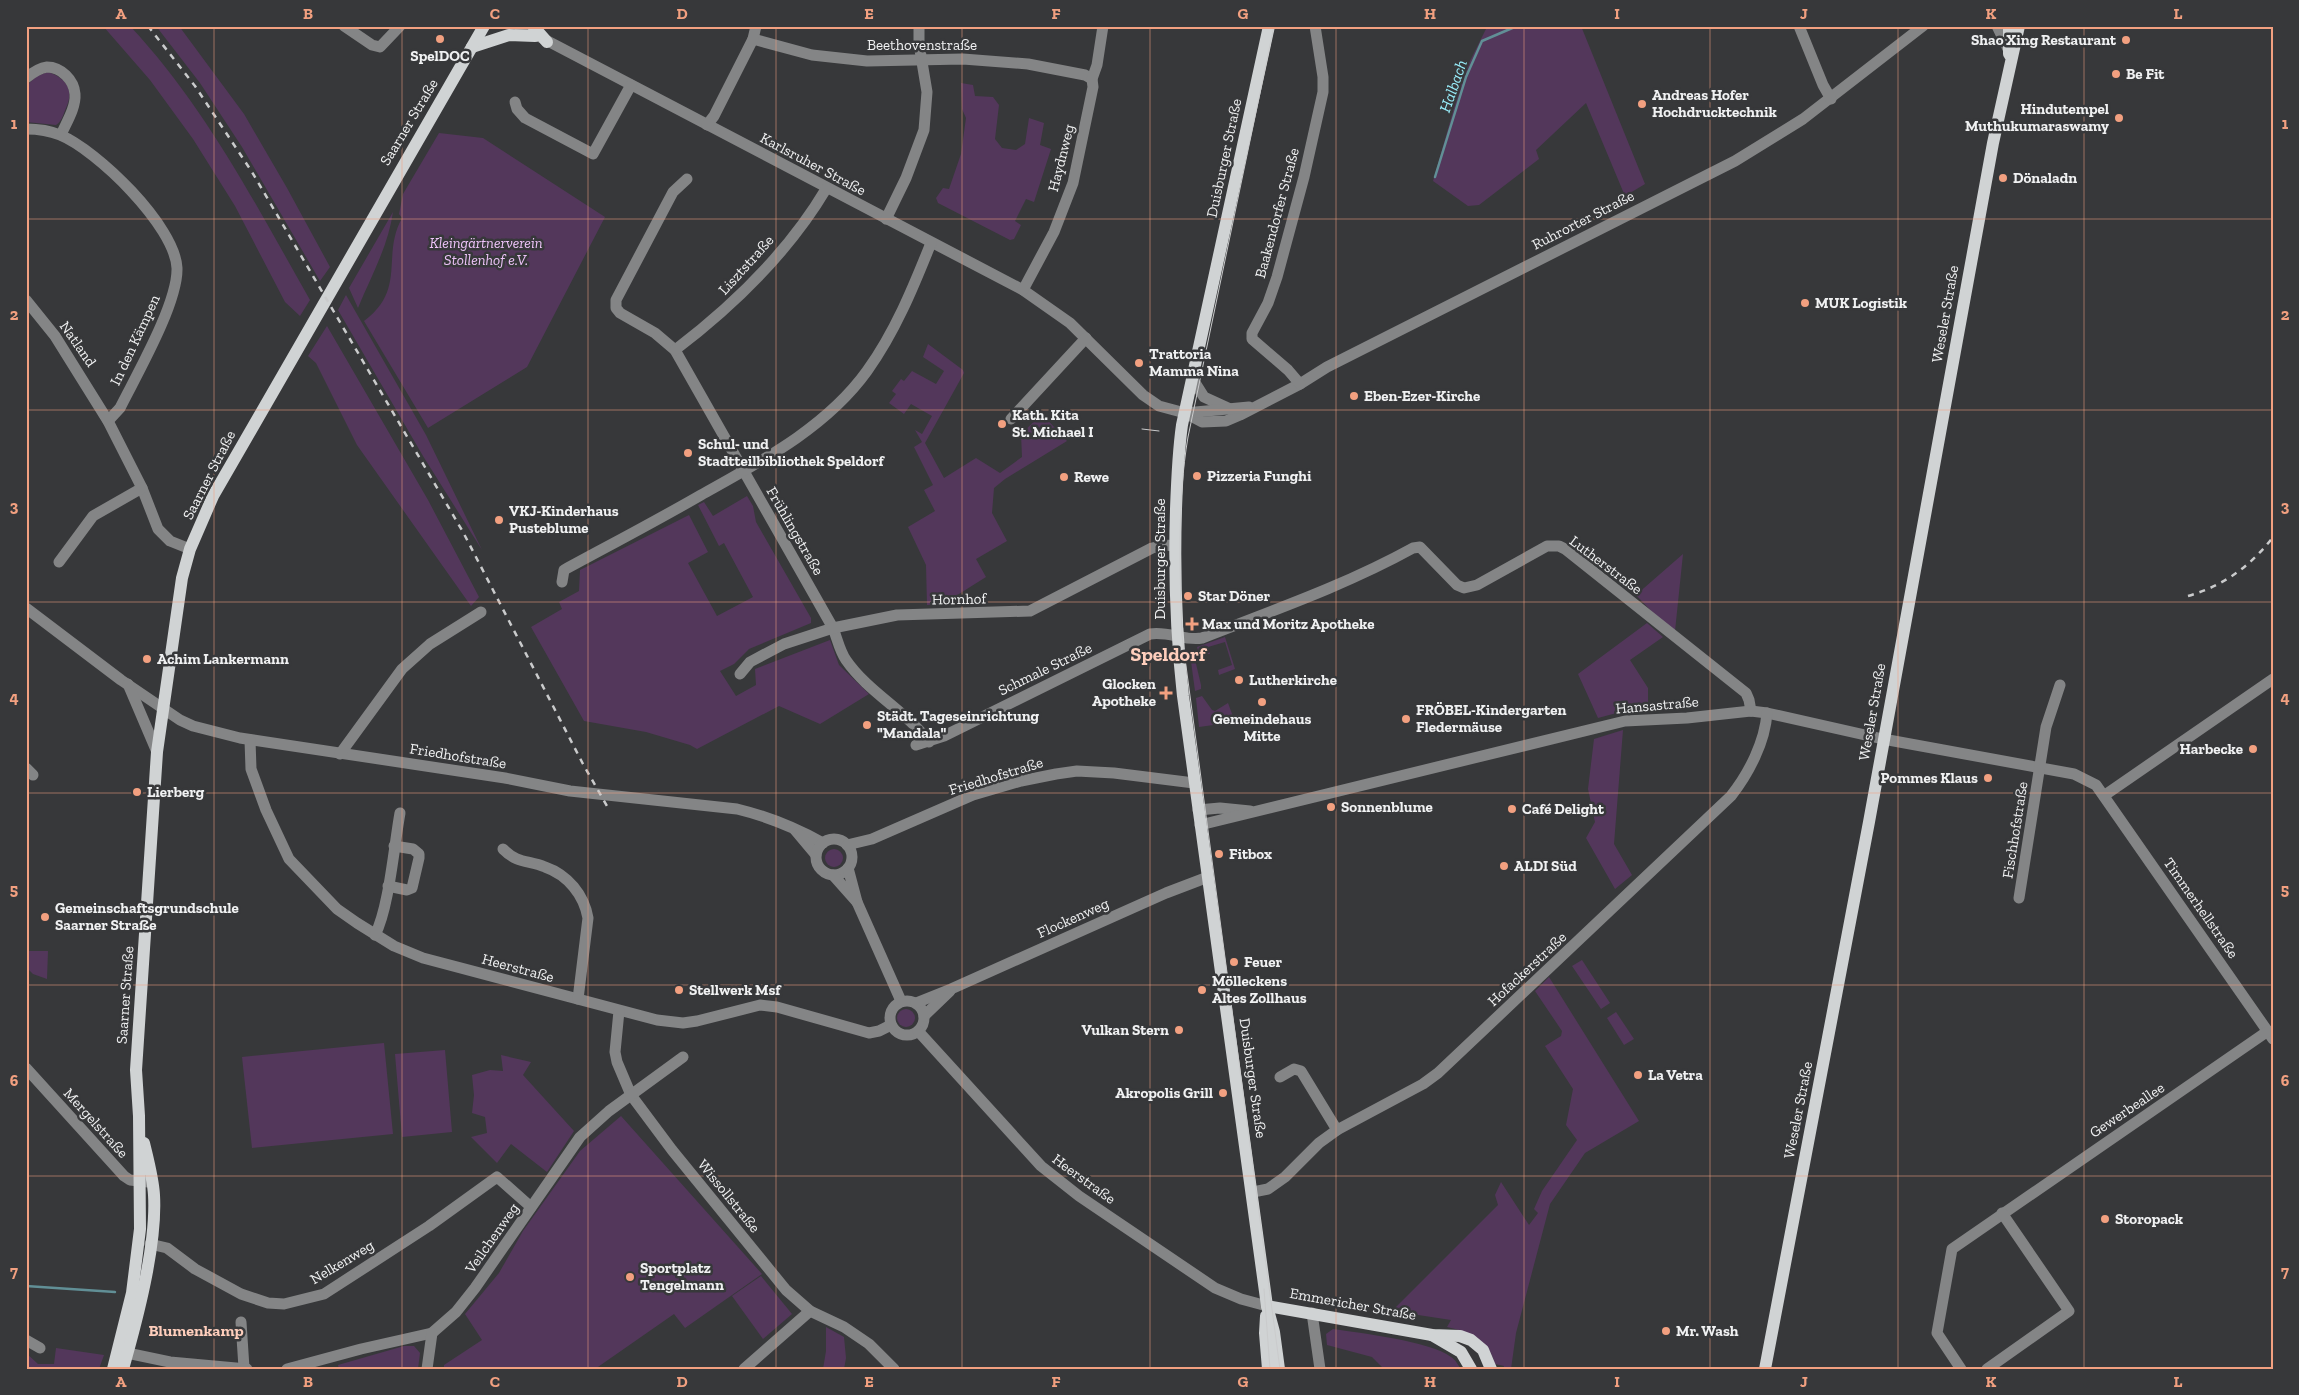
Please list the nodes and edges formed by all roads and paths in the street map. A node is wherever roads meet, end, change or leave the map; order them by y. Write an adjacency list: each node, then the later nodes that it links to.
1 (344, 26): 2 (street)
2 (400, 26)
3 (484, 26): 19 (main road, Saarner Straße)
4 (519, 26): 16 (street, Karlsruher Straße)
5 (756, 26): 18 (street)
6 (919, 26): 21 (street)
7 (1103, 26): 23 (street, Haydnweg)
8 (1269, 26): 38 (main road, Duisburger Straße)
9 (1315, 26): 39 (street, Baakendorfer Straße)
10 (1798, 26): 25 (street)
11 (1918, 26): 17 (street, Ruhrorter Straße)
12 (1923, 26): 17 (street, Ruhrorter Straße)
13 (1997, 26): 20 (street)
14 (2009, 26): 20 (main road, Weseler Straße)
15 (2018, 32): 20 (main road, Weseler Straße)
16 (538, 35): 19 (main road); 24 (street, Karlsruher Straße)
17 (1908, 36): 25 (street, Ruhrorter Straße)
18 (753, 39): 21 (street, Beethovenstraße); 27 (street)
19 (472, 47): 48 (main road, Saarner Straße)
20 (2009, 55): 62 (main road, Weseler Straße)
21 (922, 61): 23 (street, Beethovenstraße); 32 (street)
22 (26, 78): 29 (street)
23 (1092, 79): 34 (street, Haydnweg)
24 (632, 85): 26 (street); 27 (street, Karlsruher Straße)
25 (1830, 99): 39 (street, Ruhrorter Straße)
26 (515, 102)
27 (707, 126): 31 (street, Karlsruher Straße)
28 (26, 130): 29 (street, In den Kämpen)
29 (61, 135): 44 (street, In den Kämpen)
30 (687, 179): 37 (street, Frühlingstraße)
31 (826, 188): 32 (street, Karlsruher Straße); 37 (street, Lisztstraße)
32 (886, 219): 33 (street, Karlsruher Straße)
33 (931, 243): 34 (street, Karlsruher Straße); 45 (street)
34 (1023, 290): 36 (street, Karlsruher Straße)
35 (28, 306): 44 (street, Natland)
36 (1086, 338): 42 (street, Karlsruher Straße); 43 (street)
37 (675, 350): 45 (street, Frühlingstraße)
38 (1192, 378): 41 (street); 42 (main road, Duisburger Straße)
39 (1300, 384): 40 (street, Ruhrorter Straße)
40 (1255, 406): 41 (street, Ruhrorter Straße); 42 (street, Ruhrorter Straße)
41 (1232, 410): 42 (street, Ruhrorter Straße)
42 (1185, 413): 47 (main road, Duisburger Straße)
43 (1011, 419)
44 (108, 421): 46 (street, Natland)
45 (744, 471): 50 (street); 53 (street, Frühlingstraße)
46 (142, 488): 48 (street, Natland); 49 (street)
47 (1175, 546): 53 (street, Hornhof); 54 (main road, Duisburger Straße)
48 (190, 549): 59 (main road, Saarner Straße)
49 (60, 562)
50 (562, 582)
51 (26, 608): 57 (street, Friedhofstraße)
52 (481, 612): 67 (street)
53 (833, 628): 55 (street, Hornhof); 64 (street)
54 (1176, 636): 60 (street, Lutherstraße); 64 (street, Schmale Straße); 69 (main road, Duisburger Straße)
55 (740, 674)
56 (2273, 679): 70 (street)
57 (128, 684): 59 (street, Friedhofstraße); 66 (street)
58 (2060, 685): 68 (street)
59 (164, 708): 63 (street, Friedhofstraße); 66 (main road, Saarner Straße)
60 (1750, 711): 61 (street, Hansastraße); 72 (street, Hansastraße)
61 (1767, 713): 62 (street, Hansastraße); 101 (street, Hofackerstraße)
62 (1883, 739): 68 (street, Timmerhellstraße); 128 (main road, Weseler Straße)
63 (250, 740): 67 (street, Friedhofstraße); 87 (street, Heerstraße)
64 (929, 742): 65 (street, Schmale Straße)
65 (916, 745)
66 (157, 752): 102 (main road, Saarner Straße)
67 (340, 754): 75 (street, Friedhofstraße)
68 (2040, 767): 70 (street, Timmerhellstraße); 85 (street, Fischhofstraße)
69 (1194, 783): 71 (main road, Duisburger Straße); 79 (street, Friedhofstraße)
70 (2105, 795): 96 (street, Timmerhellstraße)
71 (1198, 810): 72 (street, Hansastraße); 74 (main road, Duisburger Straße)
72 (1260, 811): 74 (street, Hansastraße)
73 (400, 814): 77 (street)
74 (1200, 825): 83 (main road, Duisburger Straße)
75 (794, 829): 76 (street, Friedhofstraße); 80 (street, Friedhofstraße)
76 (823, 842): 79 (street, Friedhofstraße); 80 (street)
77 (394, 846): 84 (street); 84 (street)
78 (504, 849): 89 (street)
79 (849, 850): 81 (street)
80 (816, 855): 82 (street, Friedhofstraße)
81 (848, 868): 82 (street); 86 (street)
82 (833, 875): 86 (street)
83 (1208, 877): 88 (street, Flockenweg); 103 (main road, Duisburger Straße)
84 (388, 886): 87 (street)
85 (2019, 898)
86 (857, 902): 90 (street)
87 (375, 935): 89 (street, Heerstraße)
88 (952, 990): 91 (street, Flockenweg); 93 (street, Flockenweg)
89 (578, 999): 92 (street, Heerstraße)
90 (901, 1001): 91 (street); 94 (street)
91 (916, 1003): 93 (street)
92 (619, 1011): 94 (street, Heerstraße); 100 (street, Wissollstraße)
93 (924, 1016): 95 (street)
94 (891, 1025): 95 (street)
95 (918, 1031): 107 (street, Heerstraße)
96 (2270, 1035): 105 (street, Gewerbeallee)
97 (683, 1057): 100 (street, Veilchenweg)
98 (26, 1068): 102 (street, Mergelstraße)
99 (1280, 1077): 101 (street)
100 (631, 1095): 104 (street, Veilchenweg); 108 (street, Wissollstraße)
101 (1337, 1130): 103 (street, Hofackerstraße)
102 (146, 1182): 106 (main road, Saarner Straße); 117 (main road, Saarner Straße)
103 (1253, 1192): 107 (main road, Duisburger Straße)
104 (531, 1207): 106 (street, Nelkenweg); 111 (street, Veilchenweg)
105 (2002, 1213): 129 (street, Gewerbeallee); 130 (street)
106 (150, 1244): 115 (main road, Saarner Straße)
107 (1267, 1306): 109 (main road, Emmericher Straße); 123 (main road, Duisburger Straße); 124 (main road, Duisburger Straße)
108 (810, 1311): 121 (street); 122 (street, Wissollstraße)
109 (1312, 1313): 112 (main road, Emmericher Straße); 125 (street)
110 (241, 1322): 116 (street)
111 (432, 1333): 119 (street, Veilchenweg); 120 (street)
112 (1432, 1335): 126 (main road, Emmericher Straße); 127 (main road, Emmericher Straße)
113 (26, 1340): 114 (street)
114 (40, 1348)
115 (128, 1353): 116 (street); 118 (main road, Saarner Straße)
116 (245, 1368)
117 (113, 1369)
118 (123, 1369)
119 (287, 1369)
120 (427, 1369)
121 (744, 1369)
122 (894, 1369)
123 (1268, 1369)
124 (1279, 1369)
125 (1320, 1369)
126 (1471, 1369)
127 (1492, 1369)
128 (1765, 1369)
129 (1961, 1369)
130 (1987, 1369)

